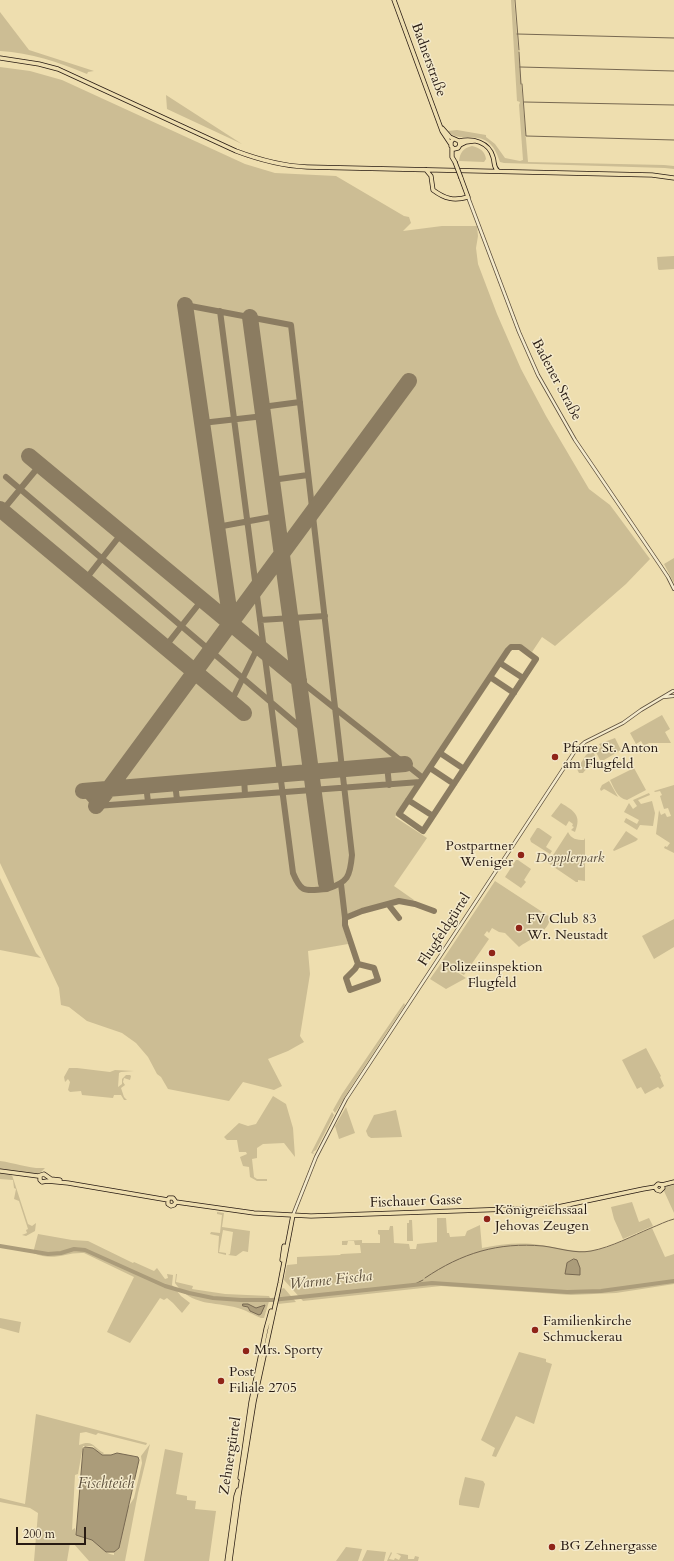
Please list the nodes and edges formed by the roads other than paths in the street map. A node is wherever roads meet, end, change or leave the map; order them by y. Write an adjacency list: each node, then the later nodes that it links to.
1 (394, 0): 3 (main road, Badnerstraße)
2 (0, 58): 10 (main road)
3 (441, 127): 4 (main road, Badnerstraße); 8 (main road, Badnerstraße)
4 (453, 140): 5 (main road); 8 (main road)
5 (459, 141): 6 (main road); 7 (main road)
6 (475, 141): 7 (main road); 9 (main road)
7 (460, 146): 8 (main road)
8 (453, 147): 16 (main road, Badener Straße, bridge)
9 (494, 167): 12 (main road); 13 (main road)
10 (426, 170): 11 (main road); 14 (main road)
11 (436, 170): 12 (main road); 14 (main road)
12 (489, 172): 13 (main road)
13 (499, 172): 15 (main road)
14 (431, 176): 16 (main road)
15 (674, 178)
16 (468, 197): 17 (street, Badener Straße)
17 (674, 589)
18 (673, 690): 19 (street); 20 (street, Flugfeldgürtel)
19 (674, 696): 20 (street, Flugfeldgürtel)
20 (662, 698): 25 (street, Flugfeldgürtel)
21 (0, 1171): 22 (main road)
22 (40, 1178): 23 (main road); 23 (main road)
23 (47, 1180): 25 (main road, Fischauer Gasse)
24 (674, 1182): 25 (main road, Fischauer Gasse)
25 (293, 1215): 26 (main road, Zehnergürtel)
26 (229, 1561)

